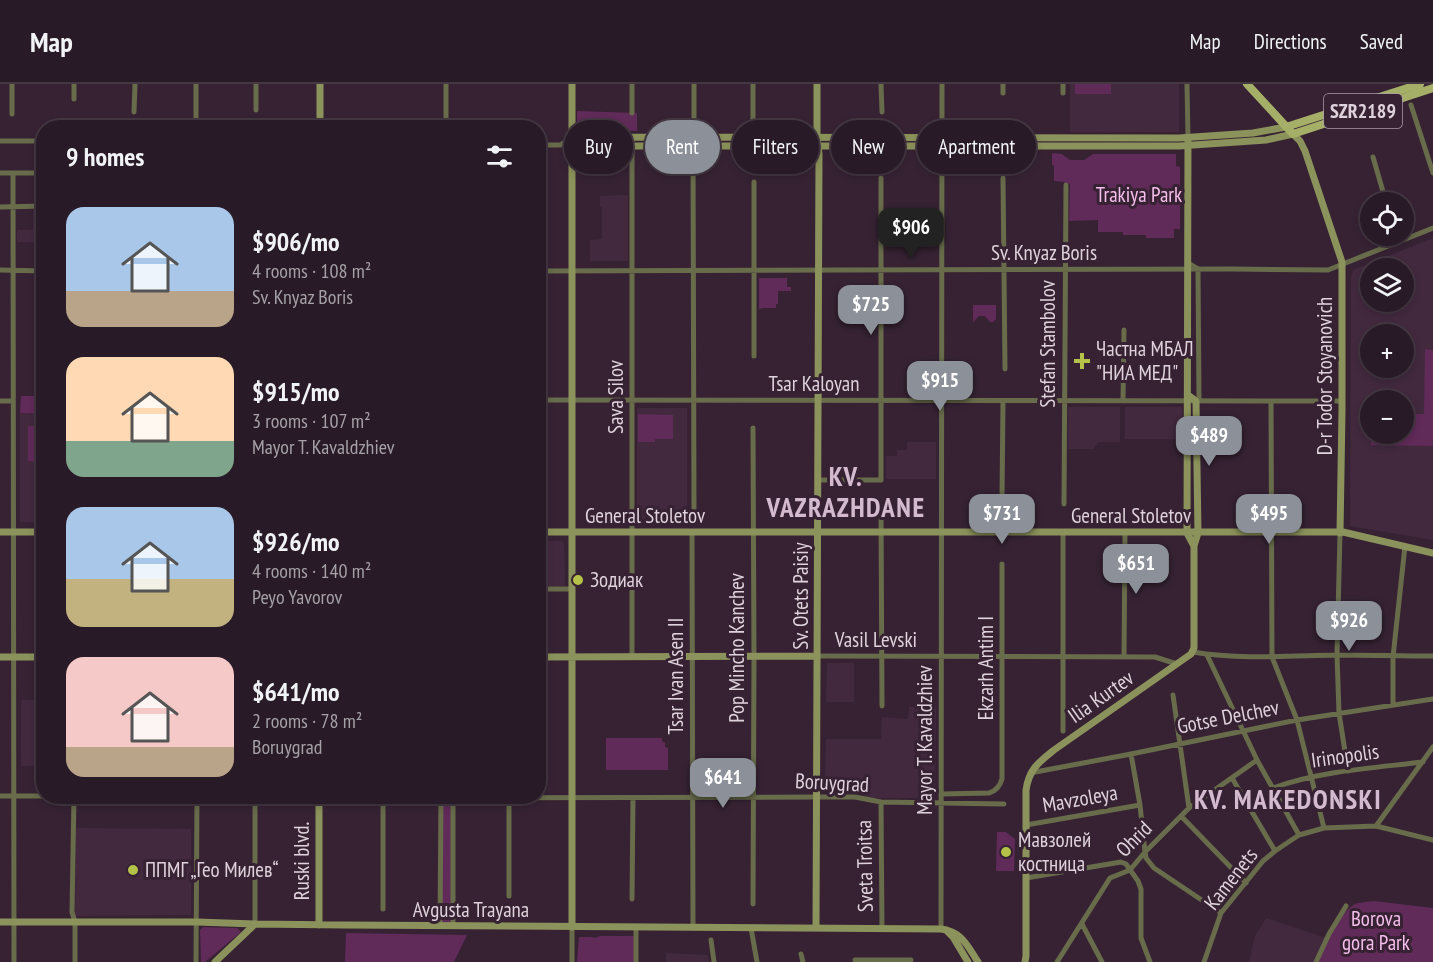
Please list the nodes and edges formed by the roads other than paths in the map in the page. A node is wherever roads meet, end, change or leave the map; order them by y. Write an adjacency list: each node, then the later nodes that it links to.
1 (12, 84): 30 (street)
2 (74, 84): 24 (street)
3 (135, 84): 27 (street)
4 (196, 84): 31 (street)
5 (256, 84): 26 (street)
6 (320, 84): 32 (street)
7 (446, 84): 33 (street)
8 (572, 84): 34 (street)
9 (632, 84): 28 (street)
10 (694, 84): 35 (street)
11 (753, 84): 36 (street)
12 (817, 84): 37 (street, Sv. Otets Paisiy)
13 (881, 84): 29 (street)
14 (942, 84): 38 (street, Mayor T. Kavaldzhiev)
15 (1003, 84): 22 (street)
16 (1063, 84): 23 (street)
17 (1187, 84): 48 (street)
18 (1247, 84): 39 (main road)
19 (1420, 84): 20 (main road, SZR2189)
20 (1403, 87): 39 (main road, SZR2189)
21 (1433, 88): 40 (main road, SZR2189)
22 (1003, 93)
23 (1063, 93)
24 (74, 99)
25 (1411, 105): 58 (street)
26 (256, 110)
27 (134, 112)
28 (632, 112)
29 (882, 112)
30 (12, 114)
31 (196, 120)
32 (320, 120)
33 (446, 120)
34 (572, 120)
35 (694, 120)
36 (753, 120)
37 (817, 120)
38 (942, 120)
39 (1286, 127): 40 (main road); 48 (street, SZR2189)
40 (1293, 134): 48 (street, SZR2189); 76 (street, D-r Todor Stoyanovich)
41 (819, 138): 42 (street)
42 (917, 138)
43 (732, 140): 47 (street)
44 (1036, 140): 48 (street)
45 (0, 141): 46 (street)
46 (36, 141)
47 (633, 142)
48 (1188, 142): 50 (street); 75 (street)
49 (564, 143): 51 (street)
50 (1036, 144)
51 (546, 145)
52 (917, 146): 53 (street)
53 (819, 147)
54 (1372, 157): 68 (street)
55 (0, 173): 56 (street)
56 (13, 173): 57 (street); 71 (street)
57 (36, 173)
58 (1433, 173)
59 (572, 174): 84 (street)
60 (632, 174): 85 (street, Sava Silov)
61 (693, 174): 86 (street)
62 (819, 174): 88 (street, Sv. Otets Paisiy)
63 (942, 174): 80 (street, Mayor T. Kavaldzhiev)
64 (881, 178): 89 (street)
65 (1003, 178): 81 (street)
66 (754, 182): 87 (street)
67 (1066, 185): 82 (street, Stefan Stambolov)
68 (1383, 192)
69 (36, 206): 71 (street)
70 (0, 207): 71 (street)
71 (13, 207): 79 (street)
72 (1433, 228): 73 (street)
73 (1414, 236)
74 (1391, 246): 76 (street)
75 (1187, 266): 77 (street); 82 (street, Sv. Knyaz Boris); 94 (street)
76 (1341, 266): 77 (street); 108 (street, D-r Todor Stoyanovich)
77 (1198, 269): 94 (street)
78 (0, 270): 79 (street)
79 (13, 270): 83 (street); 102 (street)
80 (941, 270): 81 (street, Sv. Knyaz Boris); 89 (street, Sv. Knyaz Boris); 103 (street, Mayor T. Kavaldzhiev)
81 (1004, 270): 82 (street, Sv. Knyaz Boris); 93 (street)
82 (1065, 270): 105 (street, Stefan Stambolov)
83 (36, 271)
84 (572, 271): 85 (street, Sv. Knyaz Boris); 90 (street, Sv. Knyaz Boris); 97 (street)
85 (632, 271): 86 (street, Sv. Knyaz Boris); 98 (street, Sava Silov)
86 (694, 271): 87 (street, Sv. Knyaz Boris); 99 (street)
87 (754, 271): 88 (street, Sv. Knyaz Boris); 92 (street)
88 (819, 271): 89 (street, Sv. Knyaz Boris); 100 (street, Sv. Otets Paisiy)
89 (882, 271): 101 (street)
90 (546, 272)
91 (1124, 330): 106 (street)
92 (754, 356)
93 (1005, 369)
94 (1190, 399): 106 (street, Tsar Kaloyan); 107 (street, Tsar Kaloyan); 128 (street); 129 (street)
95 (0, 400): 102 (street)
96 (546, 400): 97 (street, Tsar Kaloyan)
97 (572, 400): 98 (street, Tsar Kaloyan); 119 (street)
98 (632, 400): 99 (street, Tsar Kaloyan); 120 (street, Sava Silov)
99 (693, 400): 100 (street, Tsar Kaloyan); 114 (street)
100 (818, 400): 101 (street, Tsar Kaloyan); 110 (street, Sv. Otets Paisiy)
101 (882, 400): 103 (street, Tsar Kaloyan); 110 (street)
102 (12, 401): 116 (street)
103 (941, 401): 104 (street, Tsar Kaloyan); 125 (street, Mayor T. Kavaldzhiev)
104 (1003, 401): 105 (street, Tsar Kaloyan); 111 (street)
105 (1064, 401): 106 (street, Tsar Kaloyan); 112 (street, Stefan Stambolov)
106 (1123, 401)
107 (1271, 401): 108 (street, Tsar Kaloyan); 130 (street)
108 (1342, 401): 131 (street, D-r Todor Stoyanovich)
109 (753, 428): 122 (street, Pop Mincho Kanchev)
110 (818, 480): 123 (street, Sv. Otets Paisiy)
111 (1002, 498)
112 (1064, 504)
113 (881, 507): 124 (street)
114 (694, 510)
115 (0, 532): 116 (street)
116 (13, 532): 117 (street); 148 (street)
117 (36, 532)
118 (546, 532): 119 (street, General Stoletov)
119 (572, 532): 120 (street, General Stoletov); 137 (street)
120 (632, 532): 121 (street, General Stoletov); 152 (street, Sava Silov)
121 (692, 532): 122 (street, General Stoletov); 141 (street, Tsar Ivan Asen II)
122 (754, 532): 123 (street, General Stoletov); 142 (street, Pop Mincho Kanchev)
123 (818, 532): 124 (street, General Stoletov); 143 (street, Sv. Otets Paisiy)
124 (881, 532): 125 (street, General Stoletov); 144 (street)
125 (941, 532): 126 (street, General Stoletov); 145 (street, Mayor T. Kavaldzhiev)
126 (1063, 532): 127 (street, General Stoletov); 154 (street)
127 (1125, 532): 128 (street, General Stoletov); 155 (street)
128 (1187, 532): 129 (street, General Stoletov); 132 (street)
129 (1198, 533): 130 (street, General Stoletov); 132 (street)
130 (1272, 533): 131 (street, General Stoletov); 156 (street)
131 (1340, 533): 133 (street, General Stoletov); 140 (street, D-r Todor Stoyanovich)
132 (1194, 546): 138 (street)
133 (1405, 546): 134 (street, General Stoletov); 157 (street)
134 (1433, 553)
135 (1002, 564): 153 (street, Ekzarh Antim I)
136 (546, 589): 137 (street)
137 (572, 589): 151 (street)
138 (1193, 652): 139 (street); 158 (street, Ilia Kurtev)
139 (1207, 655): 156 (street); 166 (street)
140 (1337, 655): 156 (street); 157 (street); 163 (street, D-r Todor Stoyanovich)
141 (692, 656): 142 (street, Vasil Levski); 152 (street, Vasil Levski); 181 (street, Tsar Ivan Asen II)
142 (754, 656): 143 (street, Vasil Levski); 182 (street, Pop Mincho Kanchev)
143 (817, 656): 144 (street, Vasil Levski); 183 (street, Sv. Otets Paisiy)
144 (882, 656): 145 (street, Vasil Levski); 162 (street)
145 (941, 656): 153 (street, Vasil Levski); 177 (street, Mayor T. Kavaldzhiev)
146 (1433, 656): 157 (street)
147 (0, 657): 148 (street)
148 (13, 657): 149 (street); 179 (street)
149 (36, 657)
150 (546, 657): 151 (street, Vasil Levski)
151 (572, 657): 152 (street, Vasil Levski); 185 (street)
152 (632, 657)
153 (1003, 657): 154 (street, Vasil Levski); 177 (street, Ekzarh Antim I)
154 (1064, 657): 155 (street, Vasil Levski); 165 (street)
155 (1124, 657): 158 (street, Vasil Levski)
156 (1272, 657): 164 (street)
157 (1393, 657): 161 (street)
158 (1177, 664): 173 (street, Ilia Kurtev)
159 (1173, 695): 167 (street)
160 (1433, 699): 161 (street, Gotse Delchev)
161 (1393, 705): 163 (street, Gotse Delchev)
162 (882, 706)
163 (1340, 713): 164 (street, Gotse Delchev); 172 (street, D-r Todor Stoyanovich)
164 (1297, 720): 166 (street, Gotse Delchev); 174 (street)
165 (1064, 731)
166 (1244, 731): 167 (street, Gotse Delchev); 170 (street)
167 (1180, 743): 169 (street, Gotse Delchev); 199 (street)
168 (1433, 747): 171 (street)
169 (1131, 754): 173 (street, Gotse Delchev); 198 (street)
170 (1257, 760): 175 (street, Ohrid); 176 (street)
171 (1423, 762): 172 (street, Irinopolis); 202 (street)
172 (1348, 771): 174 (street, Irinopolis)
173 (1030, 772): 201 (street)
174 (1311, 777): 176 (street, Irinopolis); 203 (street)
175 (1232, 778): 199 (street, Ohrid); 206 (street)
176 (1273, 788): 204 (street)
177 (941, 794): 188 (street, Mayor T. Kavaldzhiev)
178 (0, 796): 179 (street)
179 (13, 796): 180 (street); 218 (street)
180 (36, 796)
181 (692, 797): 182 (street, Boruygrad); 186 (street, Boruygrad); 228 (street, Tsar Ivan Asen II)
182 (754, 797): 183 (street, Boruygrad); 213 (street, Pop Mincho Kanchev)
183 (817, 797): 187 (street, Boruygrad); 230 (street, Sv. Otets Paisiy)
184 (546, 798): 185 (street, Boruygrad)
185 (572, 798): 186 (street, Boruygrad); 226 (street)
186 (633, 798): 212 (street)
187 (881, 802): 188 (street, Boruygrad); 231 (street, Sveta Troitsa)
188 (941, 803): 197 (street, Boruygrad); 232 (street, Mayor T. Kavaldzhiev)
189 (74, 804): 219 (street)
190 (197, 804): 220 (street)
191 (255, 804): 221 (street)
192 (319, 804): 223 (street, Ruski blvd.)
193 (383, 804): 215 (street)
194 (441, 804): 224 (street)
195 (453, 804): 225 (street)
196 (509, 804): 211 (street)
197 (1004, 804)
198 (1140, 805): 201 (street, Mavzoleya); 207 (street)
199 (1189, 808): 200 (street, Ohrid)
200 (1181, 816): 207 (street, Ohrid); 210 (street)
201 (1026, 825): 209 (street)
202 (1376, 826): 203 (street, Kamenets); 205 (street, Kamenets)
203 (1324, 828): 204 (street, Kamenets)
204 (1299, 835): 206 (street, Kamenets)
205 (1433, 840)
206 (1275, 851): 210 (street, Kamenets)
207 (1145, 852): 208 (street, Ohrid); 216 (street)
208 (1130, 870): 209 (street); 222 (street, Ohrid); 252 (street)
209 (1026, 878): 249 (street)
210 (1246, 883): 216 (street, Kamenets)
211 (509, 896)
212 (632, 898)
213 (753, 904)
214 (1346, 906): 254 (street)
215 (383, 909)
216 (1221, 913): 253 (street, Kamenets)
217 (0, 922): 218 (street, Avgusta Trayana)
218 (14, 922): 219 (street, Avgusta Trayana); 238 (street)
219 (75, 922): 220 (street, Avgusta Trayana); 239 (street)
220 (196, 922): 221 (street, Avgusta Trayana); 240 (street)
221 (255, 924): 223 (street, Avgusta Trayana); 241 (street)
222 (1082, 924): 250 (street, Ohrid); 251 (street)
223 (319, 925): 224 (street, Avgusta Trayana)
224 (440, 926): 225 (street, Avgusta Trayana)
225 (453, 926): 226 (street, Avgusta Trayana)
226 (572, 927): 227 (street, Avgusta Trayana); 242 (street)
227 (636, 927): 228 (street, Avgusta Trayana); 243 (street)
228 (693, 928): 229 (street, Avgusta Trayana)
229 (752, 928): 230 (street, Avgusta Trayana); 245 (street)
230 (816, 928): 231 (street, Avgusta Trayana)
231 (882, 928): 232 (street, Avgusta Trayana)
232 (941, 928): 247 (street); 248 (street)
233 (711, 940): 244 (street)
234 (801, 954): 246 (street)
235 (855, 960): 237 (street)
236 (911, 960): 237 (street)
237 (881, 961)
238 (14, 962)
239 (75, 962)
240 (196, 962)
241 (215, 962)
242 (572, 962)
243 (636, 962)
244 (714, 962)
245 (757, 962)
246 (803, 962)
247 (969, 962)
248 (978, 962)
249 (1025, 962)
250 (1057, 962)
251 (1102, 962)
252 (1150, 962)
253 (1204, 962)
254 (1316, 962)

